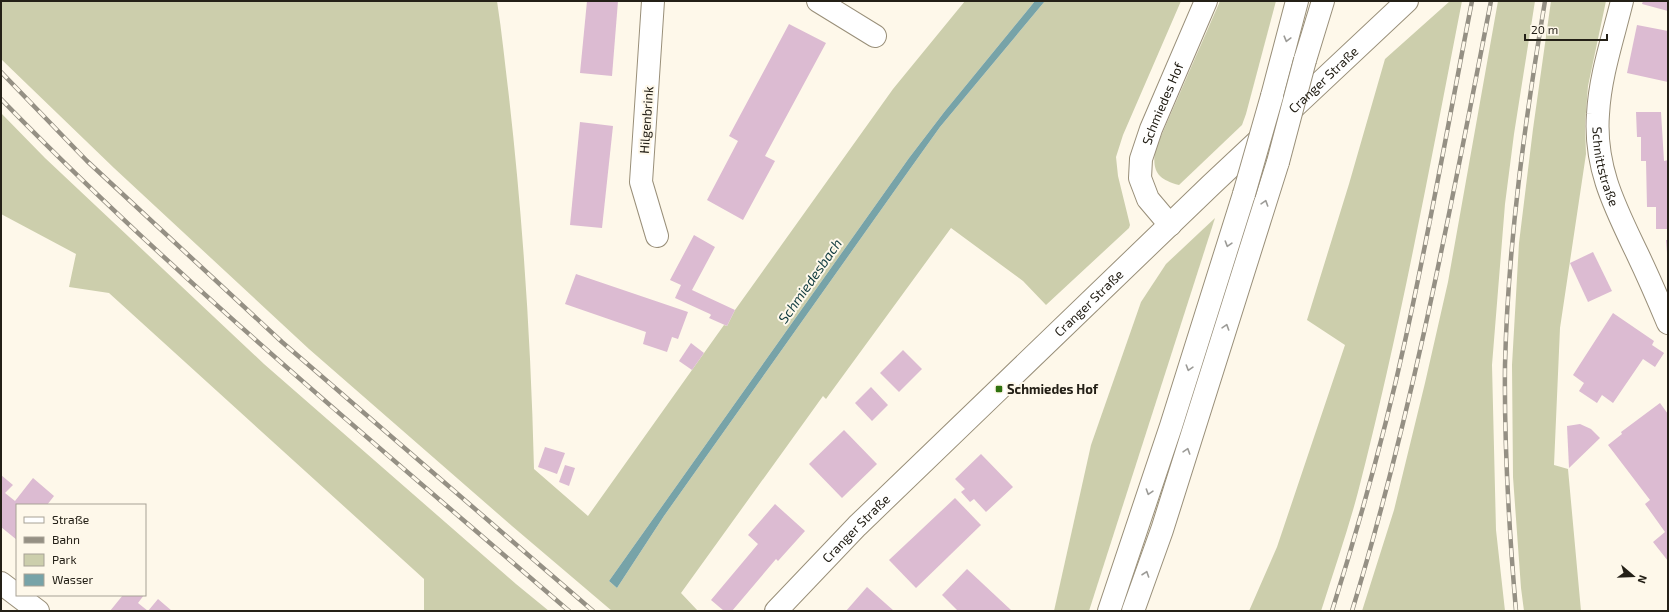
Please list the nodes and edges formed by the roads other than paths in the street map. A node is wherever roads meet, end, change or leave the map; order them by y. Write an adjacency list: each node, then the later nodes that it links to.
1 (652, 1): 10 (main road, Hilgenbrink)
2 (818, 1): 8 (main road)
3 (1206, 1): 9 (main road, Schmiedes Hof)
4 (1297, 1): 17 (main road, one-way to 17, bridge)
5 (1322, 1): 18 (main road, one-way to 5, bridge)
6 (1407, 1): 9 (main road, Cranger Straße)
7 (1622, 1): 11 (main road, Schnittstraße)
8 (875, 36)
9 (1170, 224): 16 (main road, Cranger Straße)
10 (657, 236)
11 (1668, 323)
12 (1, 583): 13 (main road)
13 (16, 594)
14 (18, 596): 15 (main road)
15 (38, 611)
16 (776, 611)
17 (1109, 611)
18 (1133, 611)

